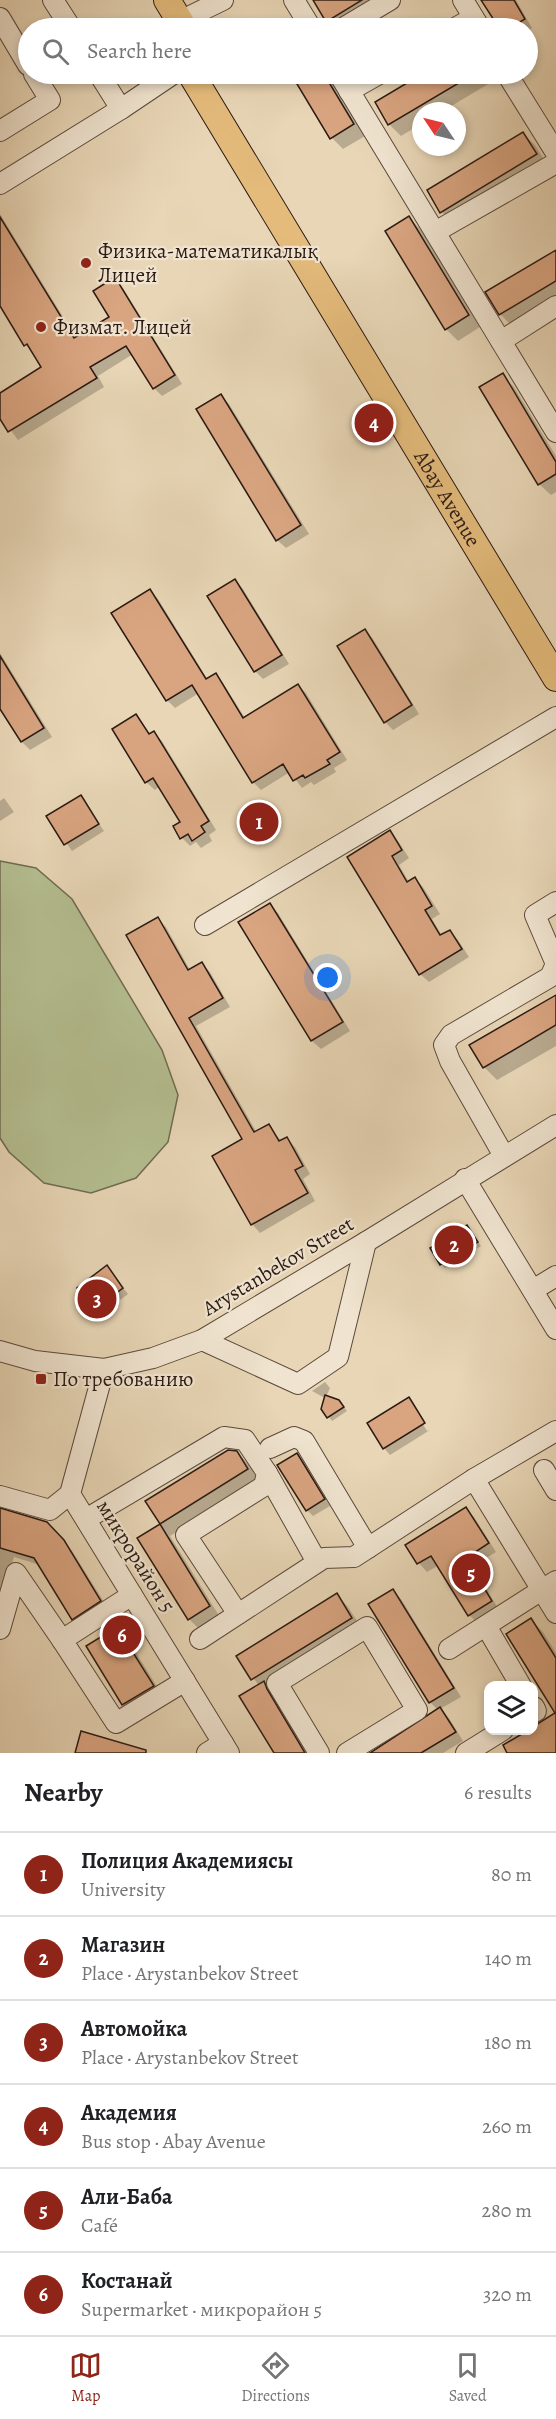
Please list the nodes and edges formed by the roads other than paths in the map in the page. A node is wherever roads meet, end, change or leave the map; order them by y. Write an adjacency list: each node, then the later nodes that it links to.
1 (53, 0): 8 (street)
2 (147, 0): 9 (main road)
3 (223, 0): 10 (street)
4 (294, 0): 11 (street)
5 (390, 0): 12 (street)
6 (463, 0): 13 (street)
7 (0, 18): 14 (street)
8 (65, 18)
9 (168, 18)
10 (179, 18)
11 (305, 18)
12 (360, 18)
13 (474, 18)
14 (18, 48)
15 (40, 84): 25 (street)
16 (105, 84): 24 (street)
17 (158, 84): 24 (street)
18 (197, 84): 34 (main road, Abay Avenue)
19 (217, 84): 33 (main road, Abay Avenue)
20 (345, 84): 23 (street)
21 (361, 84): 23 (street)
22 (513, 84): 26 (street)
23 (349, 91): 29 (street)
24 (121, 109): 28 (street)
25 (0, 131)
26 (556, 153)
27 (556, 163): 29 (street)
28 (0, 184)
29 (435, 232): 31 (street)
30 (556, 306): 31 (street)
31 (501, 341): 32 (street)
32 (556, 432)
33 (556, 644)
34 (556, 678)
35 (556, 717): 37 (street)
36 (556, 902): 39 (street)
37 (205, 925)
38 (556, 1125): 39 (street, Arystanbekov Street)
39 (504, 1156): 40 (street, Arystanbekov Street)
40 (465, 1179): 41 (street, Arystanbekov Street); 43 (street)
41 (366, 1242): 45 (street, Arystanbekov Street); 45 (street)
42 (556, 1276): 43 (street)
43 (533, 1290): 44 (street)
44 (556, 1329)
45 (202, 1340): 47 (street, Arystanbekov Street)
46 (0, 1351): 47 (street, Arystanbekov Street)
47 (104, 1369): 54 (street, микрорайон 5)
48 (556, 1431): 52 (street)
49 (270, 1448): 57 (street)
50 (544, 1470): 53 (street)
51 (267, 1473): 56 (street); 58 (street); 62 (street)
52 (474, 1479): 57 (street); 59 (street)
53 (556, 1490)
54 (70, 1494): 55 (street); 56 (street, микрорайон 5)
55 (0, 1497)
56 (86, 1520): 60 (street, микрорайон 5)
57 (368, 1548): 58 (street)
58 (317, 1562): 62 (street)
59 (549, 1584): 61 (street); 63 (street)
60 (132, 1595): 66 (street); 68 (street, микрорайон 5)
61 (556, 1613)
62 (238, 1614): 65 (street)
63 (486, 1626): 67 (street); 69 (street)
64 (0, 1629): 66 (street)
65 (200, 1639)
66 (62, 1640): 68 (street)
67 (449, 1649)
68 (185, 1681): 71 (street, микрорайон 5)
69 (518, 1681)
70 (498, 1735): 72 (street)
71 (220, 1750)
72 (480, 1750)
73 (319, 1753): 74 (street)
74 (347, 1753)

